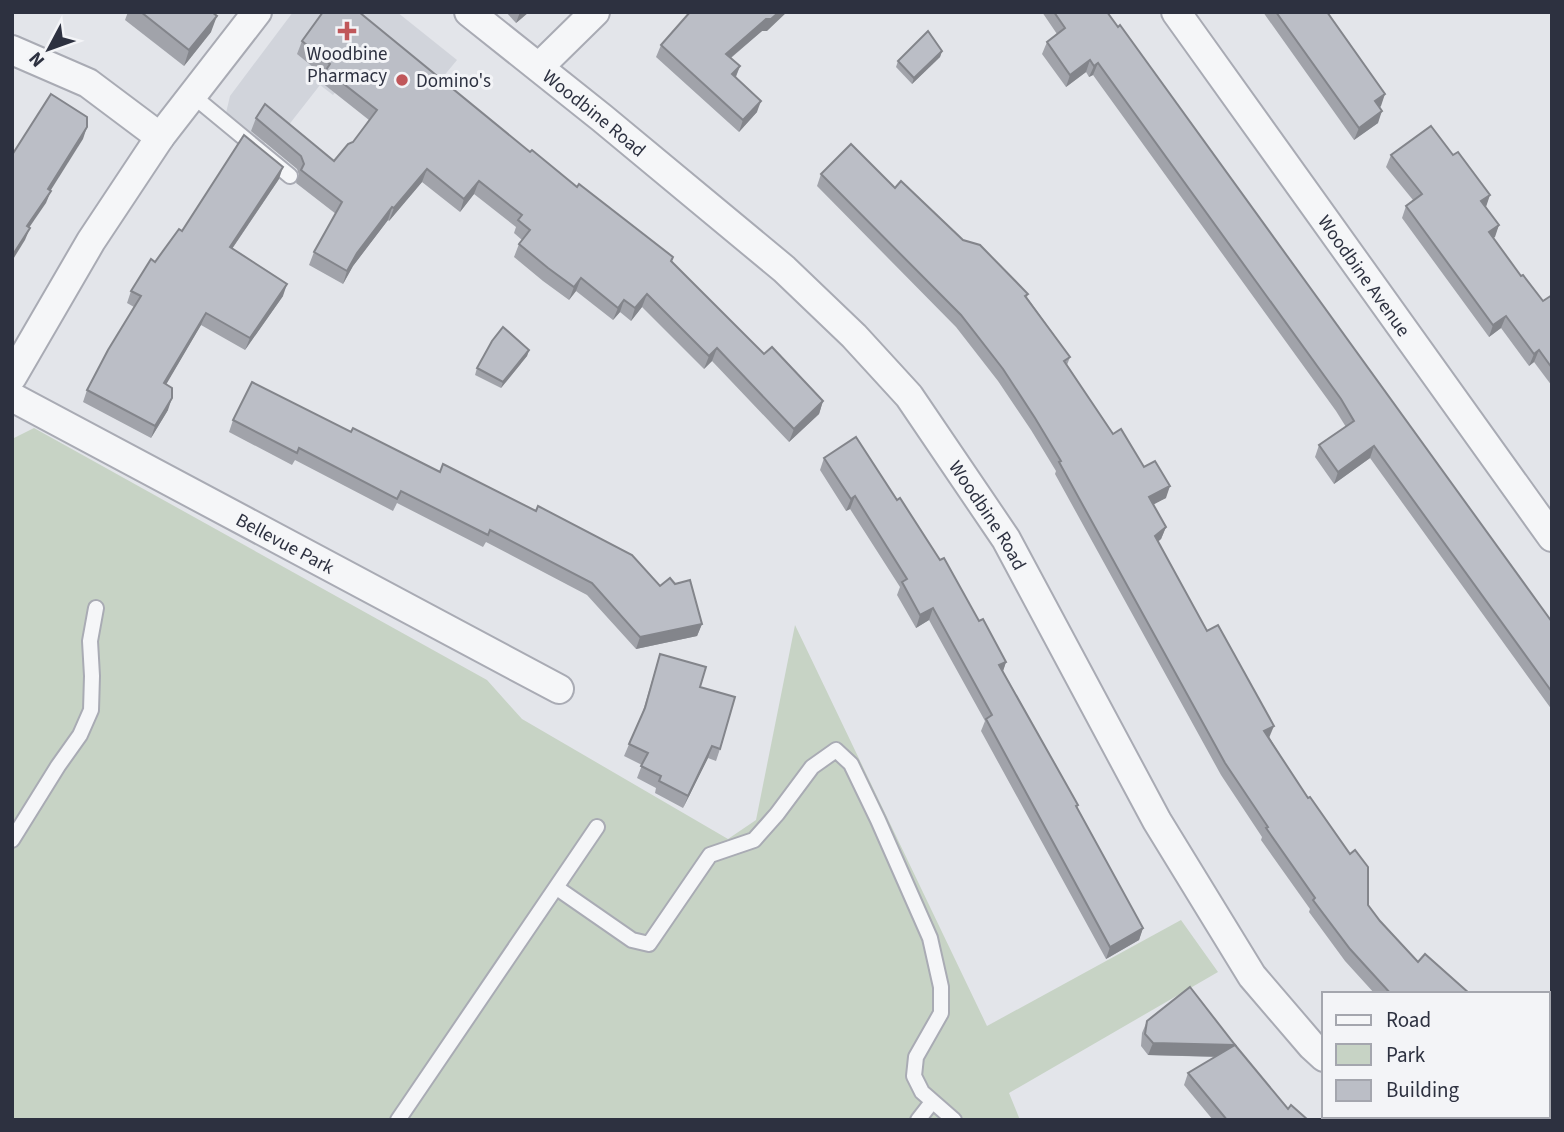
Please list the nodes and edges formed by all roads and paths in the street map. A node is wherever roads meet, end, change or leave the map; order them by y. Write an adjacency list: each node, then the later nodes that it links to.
1 (257, 12): 7 (street)
2 (469, 12): 6 (street, Woodbine Road)
3 (595, 12): 6 (street)
4 (1176, 12): 12 (street, Woodbine Avenue)
5 (12, 50): 8 (street)
6 (539, 67): 18 (street, Woodbine Road)
7 (192, 95): 8 (street); 9 (lane)
8 (160, 137): 10 (street)
9 (290, 176)
10 (12, 377)
11 (12, 397): 14 (street, Bellevue Park)
12 (1552, 537)
13 (96, 608): 16 (lane)
14 (559, 690)
15 (597, 827): 17 (lane)
16 (12, 840)
17 (557, 888): 19 (lane); 20 (lane)
18 (1322, 1055)
19 (932, 1102): 21 (lane); 22 (lane)
20 (398, 1120)
21 (918, 1120)
22 (954, 1120)

